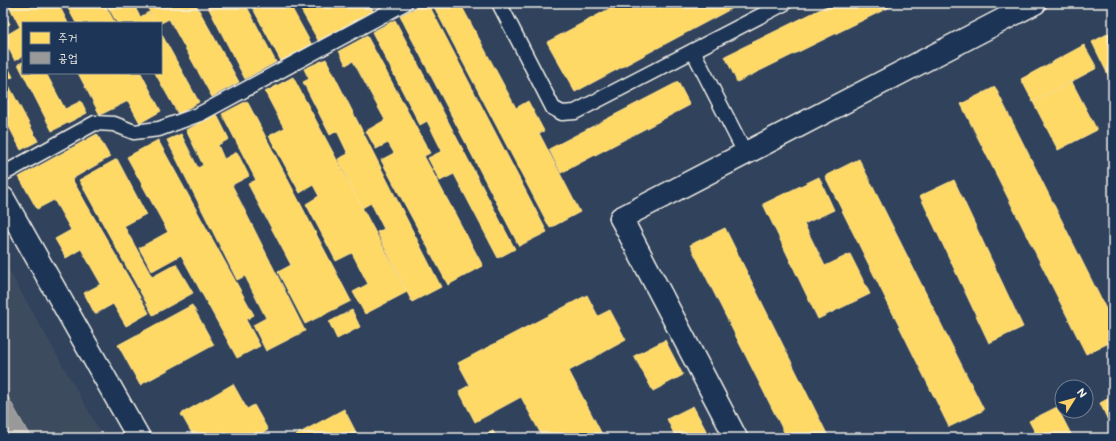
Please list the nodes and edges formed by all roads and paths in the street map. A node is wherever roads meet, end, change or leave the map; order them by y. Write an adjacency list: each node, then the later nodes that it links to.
1 (405, 3): 7 (lane)
2 (499, 3): 5 (lane)
3 (785, 3): 5 (lane)
4 (1035, 3): 6 (street)
5 (693, 51): 6 (lane)
6 (745, 153): 10 (street)
7 (3, 174)
8 (3, 198): 9 (street)
9 (139, 438)
10 (736, 438)

